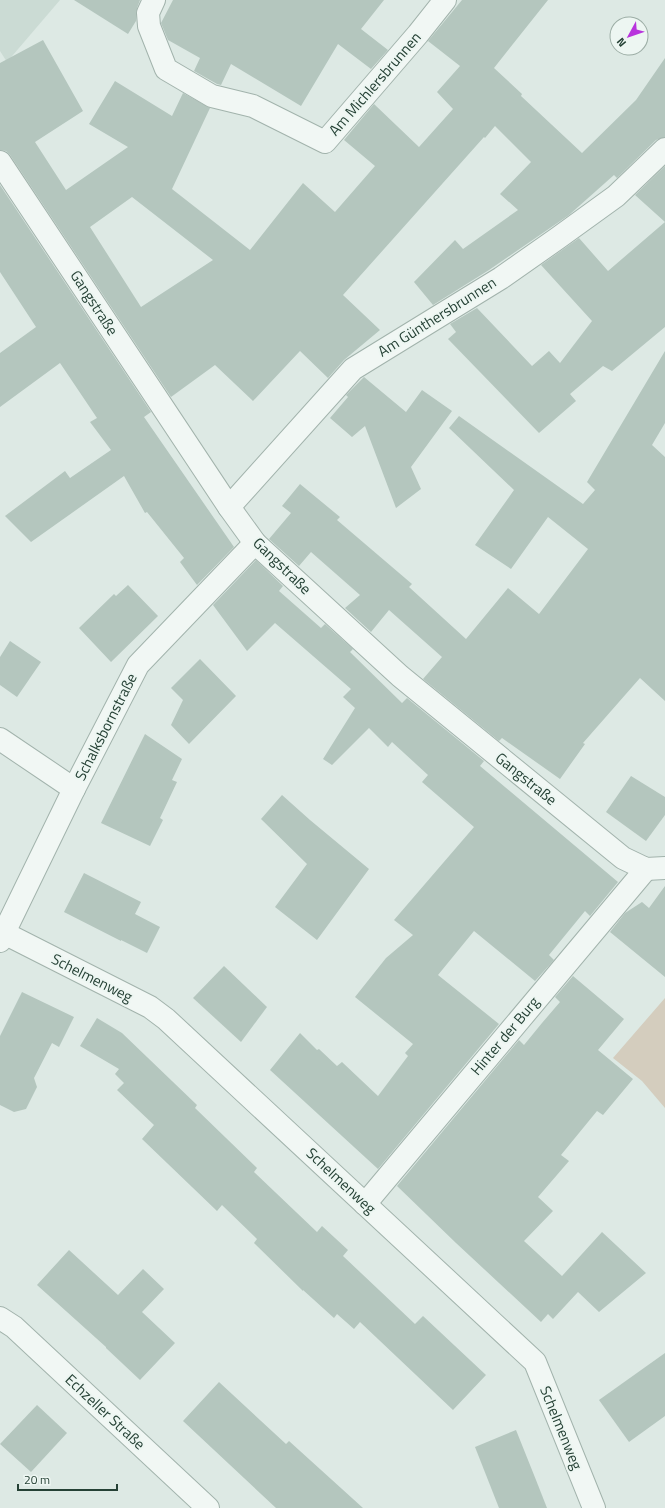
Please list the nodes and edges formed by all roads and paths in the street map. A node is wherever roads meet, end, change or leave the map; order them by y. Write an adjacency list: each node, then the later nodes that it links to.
1 (154, 0): 2 (street, Am Michlersbrunnen)
2 (445, 0)
3 (665, 149): 5 (street, Am Günthersbrunnen)
4 (0, 162): 5 (street, Gangstraße)
5 (229, 506): 6 (street, Gangstraße)
6 (255, 543): 8 (street, Schalksbornstraße); 9 (street, Gangstraße)
7 (0, 739): 8 (street)
8 (74, 789): 10 (street, Schalksbornstraße)
9 (655, 868): 11 (street, Hinter der Burg)
10 (2, 937): 11 (street, Schelmenweg)
11 (365, 1204): 14 (street, Schelmenweg)
12 (0, 1318): 13 (street, Echzeller Straße)
13 (208, 1508)
14 (594, 1508)

